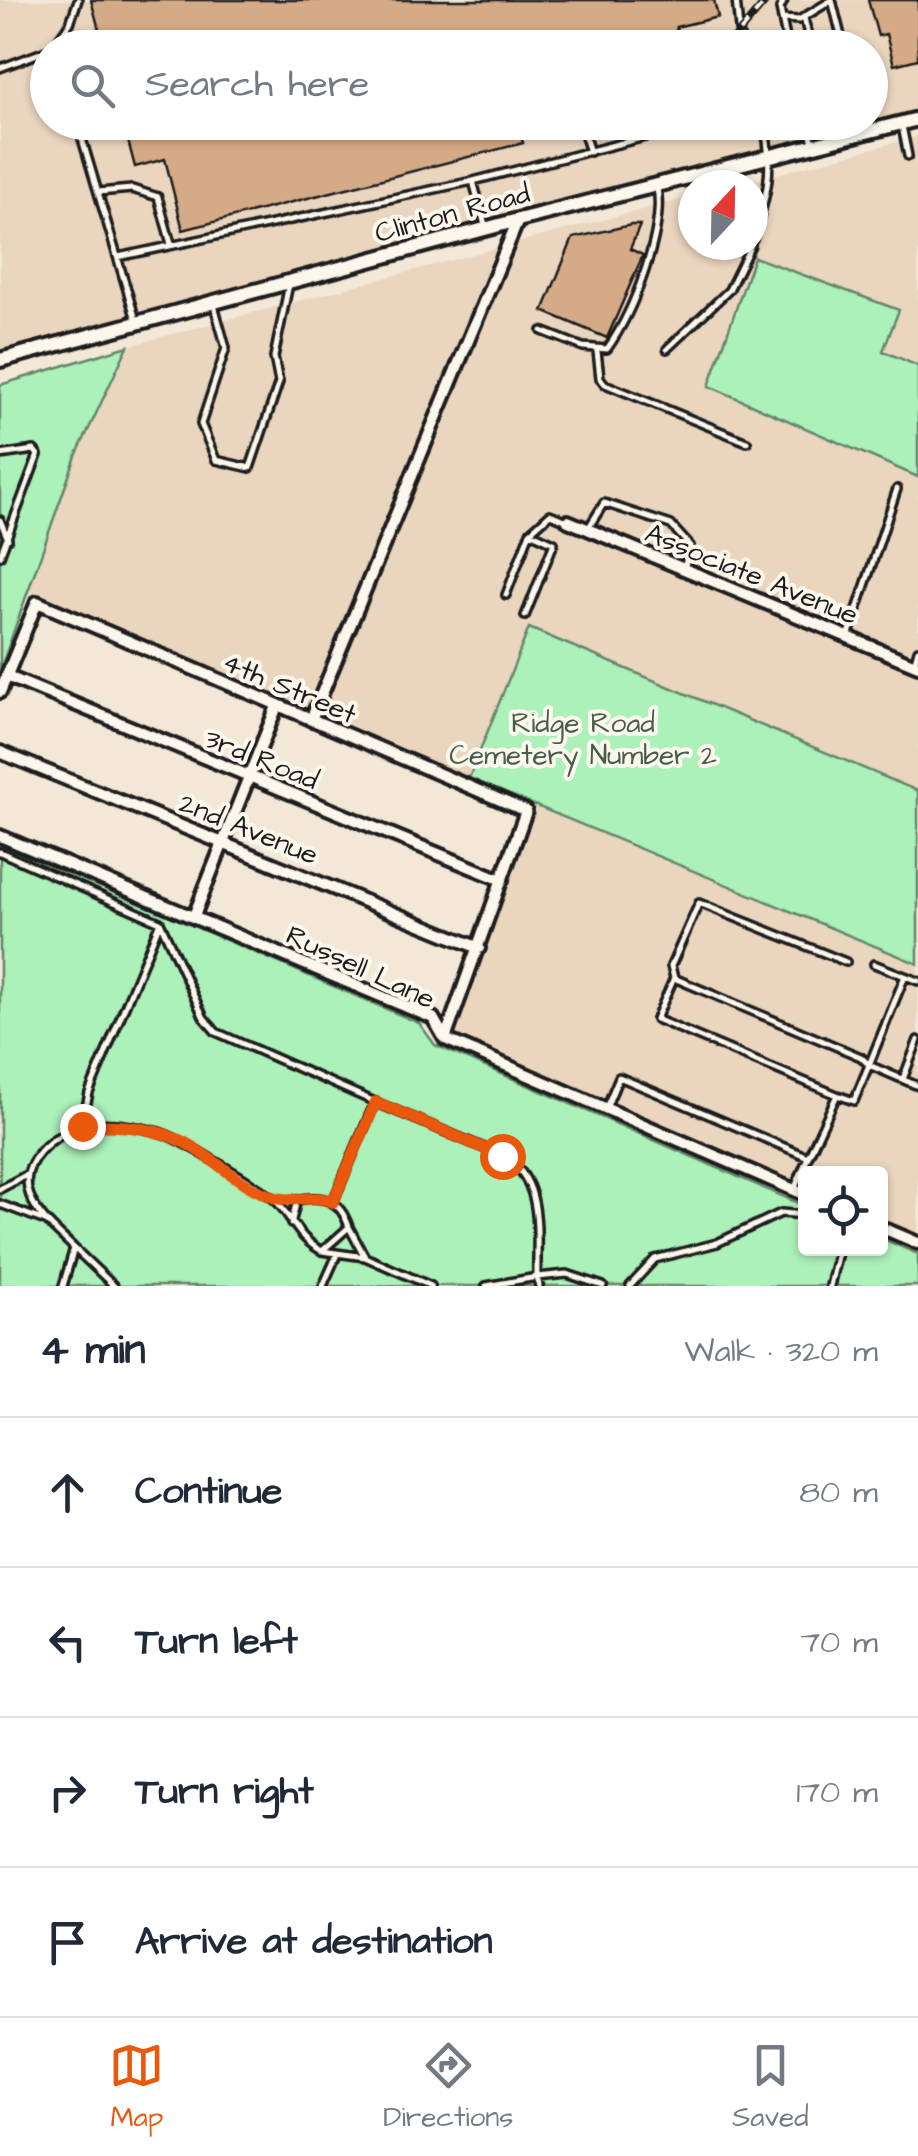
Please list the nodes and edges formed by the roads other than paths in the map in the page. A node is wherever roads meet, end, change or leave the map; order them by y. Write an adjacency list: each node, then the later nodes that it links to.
1 (78, 0): 7 (lane)
2 (736, 0): 8 (lane)
3 (784, 0): 6 (lane)
4 (832, 0): 5 (lane); 11 (lane)
5 (804, 18): 6 (lane); 10 (lane)
6 (782, 19): 9 (lane)
7 (65, 30)
8 (739, 30)
9 (784, 30)
10 (806, 30)
11 (840, 30)
12 (30, 56): 13 (lane)
13 (0, 68)
14 (918, 119): 15 (street, Clinton Road)
15 (901, 123): 16 (street, Clinton Road); 26 (lane)
16 (888, 126)
17 (82, 140): 29 (lane)
18 (586, 140): 24 (lane)
19 (636, 140): 24 (lane)
20 (767, 140): 25 (lane)
21 (812, 140): 23 (lane)
22 (834, 140): 23 (street, Clinton Road)
23 (814, 145): 25 (street, Clinton Road)
24 (590, 152): 27 (lane)
25 (772, 156): 28 (street, Clinton Road); 30 (lane)
26 (908, 156)
27 (473, 181): 32 (lane); 33 (lane)
28 (656, 185): 31 (street, Clinton Road); 41 (lane)
29 (98, 192): 33 (lane); 34 (lane)
30 (768, 194)
31 (518, 220): 32 (street, Clinton Road); 61 (street)
32 (486, 228): 36 (street, Clinton Road)
33 (171, 244): 34 (lane)
34 (118, 257): 38 (lane)
35 (744, 260): 40 (lane)
36 (289, 282): 37 (street, Clinton Road); 37 (lane)
37 (214, 302): 38 (street, Clinton Road)
38 (137, 323): 42 (street, Clinton Road)
39 (542, 330): 41 (lane)
40 (667, 350)
41 (597, 351): 43 (lane)
42 (0, 360)
43 (747, 442)
44 (0, 455): 50 (lane)
45 (897, 489): 55 (lane)
46 (0, 520): 50 (lane)
47 (568, 521): 48 (street, Associate Avenue); 49 (lane)
48 (588, 530): 52 (street, Associate Avenue); 52 (lane)
49 (530, 532): 53 (lane); 54 (lane)
50 (8, 539): 51 (lane)
51 (0, 556)
52 (684, 569): 55 (street, Associate Avenue)
53 (506, 595)
54 (525, 616)
55 (848, 637): 57 (street, Associate Avenue)
56 (918, 650): 57 (lane)
57 (916, 665)
58 (6, 676): 59 (street); 60 (street, 4th Street); 63 (street, 3rd Road)
59 (0, 692)
60 (277, 706): 61 (street, 4th Street); 63 (street)
61 (311, 720): 67 (street, 4th Street)
62 (0, 752): 65 (street, 2nd Avenue)
63 (250, 777): 65 (street); 67 (street, 3rd Road)
64 (0, 836): 68 (street, Russell Lane)
65 (225, 842): 68 (street); 70 (street, 2nd Avenue)
66 (0, 852): 69 (lane)
67 (502, 880): 70 (street)
68 (194, 916): 76 (street, Russell Lane)
69 (160, 922): 82 (lane); 84 (lane)
70 (480, 948): 76 (street)
71 (846, 962): 74 (lane)
72 (874, 964): 73 (lane)
73 (904, 976): 75 (lane); 78 (lane)
74 (674, 978): 78 (lane); 81 (lane)
75 (918, 982)
76 (445, 1039): 83 (street, Russell Lane)
77 (918, 1040): 79 (lane)
78 (869, 1065): 79 (lane); 81 (lane)
79 (902, 1080): 80 (lane)
80 (918, 1086)
81 (837, 1095): 85 (lane)
82 (376, 1102): 92 (lane); 105 (lane)
83 (606, 1108): 85 (lane); 89 (street, Russell Lane)
84 (82, 1126): 87 (lane); 90 (lane)
85 (808, 1157): 86 (lane)
86 (806, 1166)
87 (26, 1175): 88 (lane); 95 (lane)
88 (0, 1190)
89 (798, 1191)
90 (274, 1198): 91 (lane); 96 (lane)
91 (296, 1200): 92 (lane); 96 (lane)
92 (333, 1202): 97 (lane)
93 (0, 1204): 95 (lane)
94 (798, 1214): 113 (lane)
95 (48, 1222): 100 (lane)
96 (292, 1224): 101 (lane)
97 (349, 1227): 101 (lane); 104 (lane)
98 (888, 1230): 99 (street)
99 (918, 1243)
100 (74, 1248): 106 (lane); 107 (lane)
101 (322, 1251): 102 (lane)
102 (336, 1256): 104 (lane); 108 (lane)
103 (836, 1256): 114 (lane)
104 (364, 1257): 109 (lane)
105 (537, 1277): 110 (lane); 111 (lane); 112 (lane)
106 (62, 1286)
107 (114, 1286)
108 (323, 1286)
109 (432, 1286)
110 (486, 1286)
111 (539, 1286)
112 (603, 1286)
113 (630, 1286)
114 (830, 1286)

